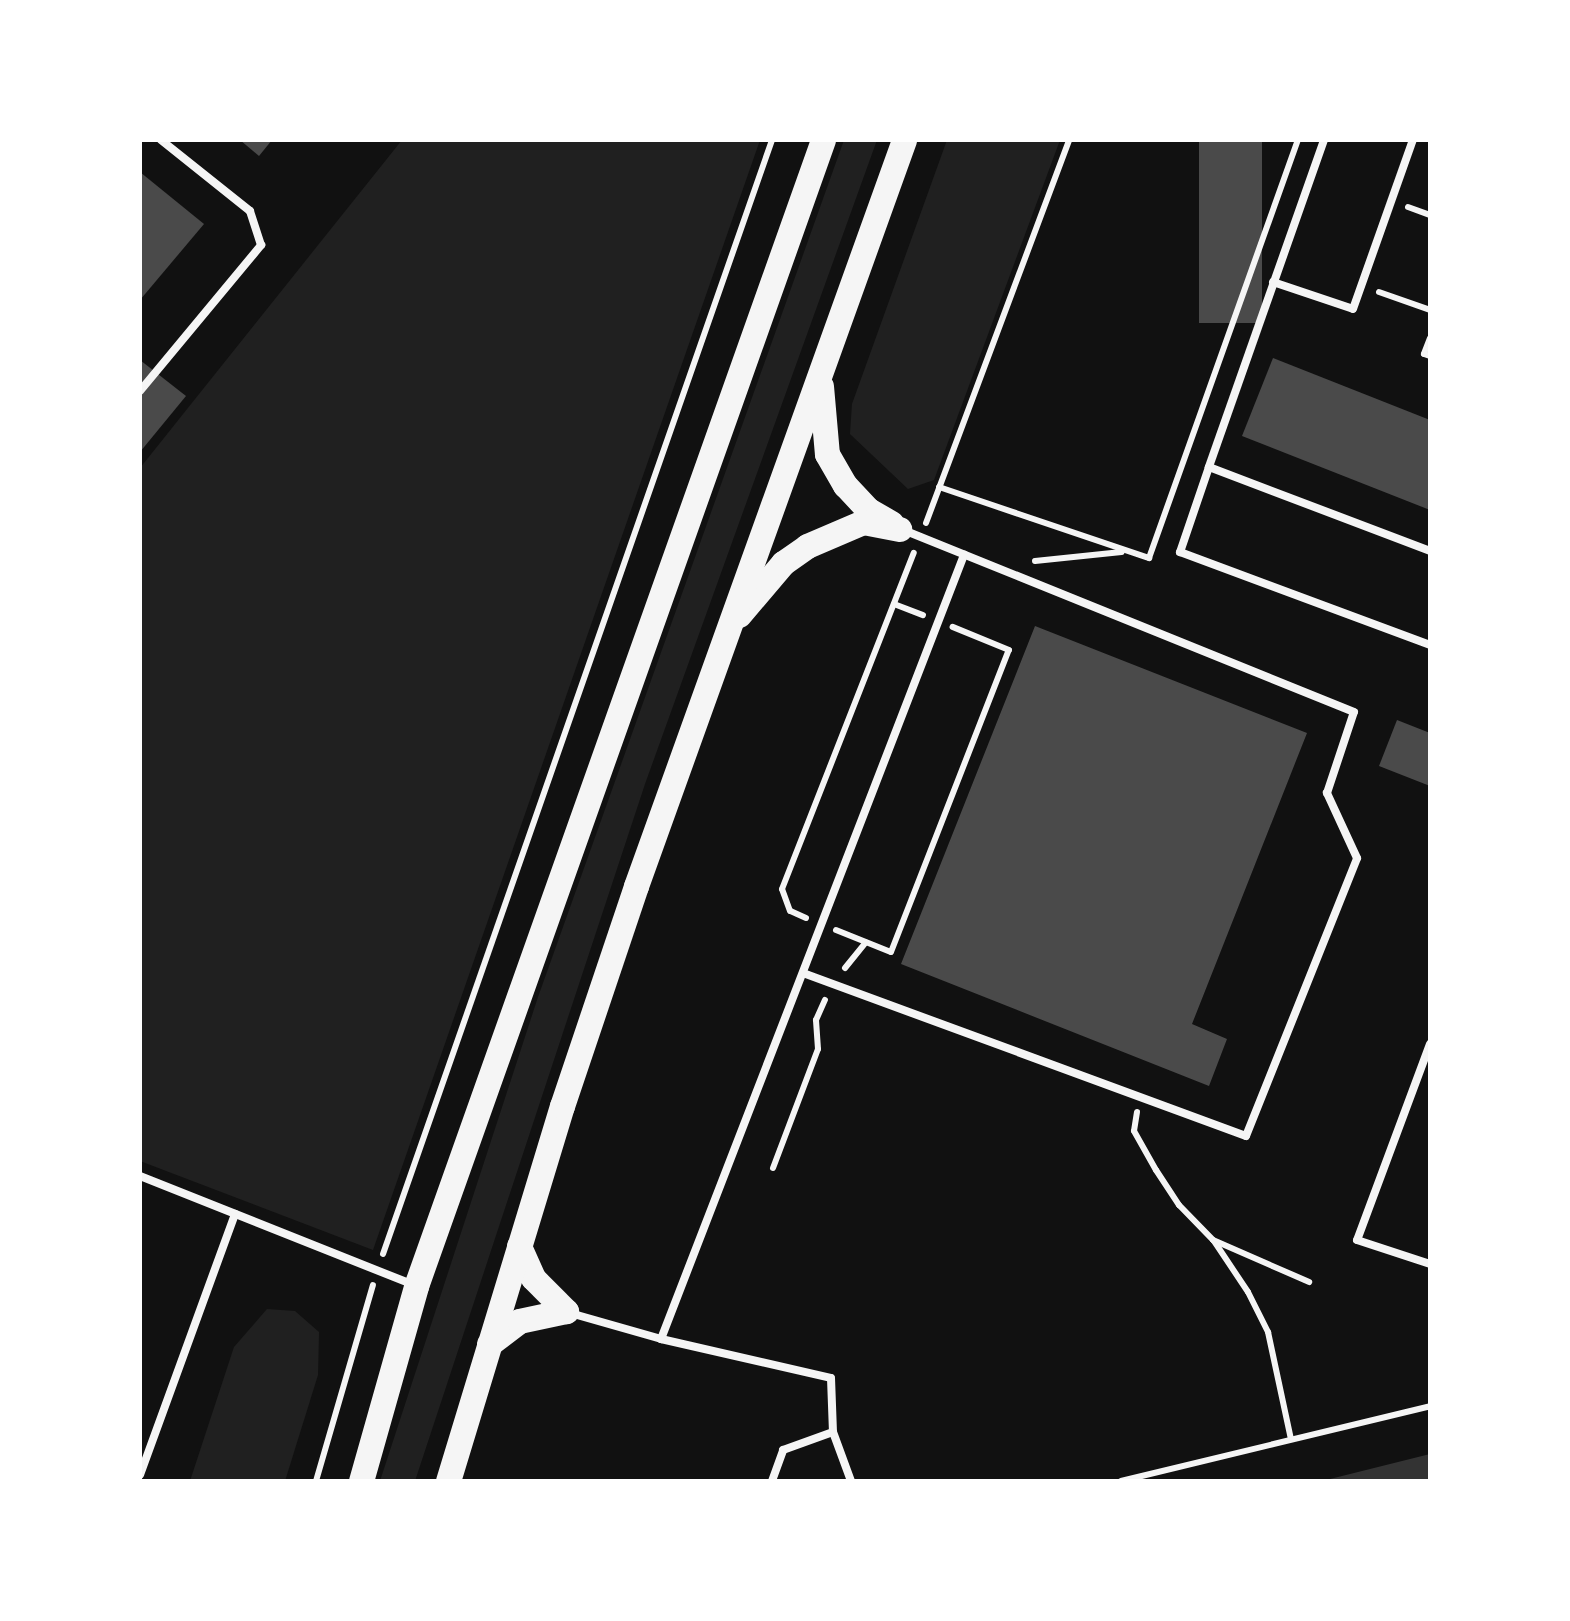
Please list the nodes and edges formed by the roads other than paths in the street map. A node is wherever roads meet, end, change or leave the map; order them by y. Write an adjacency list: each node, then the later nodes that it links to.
1 (161, 140): 8 (lane)
2 (823, 140): 21 (main road)
3 (904, 140): 7 (main road)
4 (1324, 140): 6 (lane)
5 (1414, 140): 6 (lane)
6 (1273, 282): 9 (lane)
7 (823, 362): 10 (main road); 13 (main road)
8 (140, 392)
9 (1209, 468): 11 (lane); 14 (lane)
10 (899, 529): 12 (lane); 13 (main road)
11 (1430, 551)
12 (964, 554): 15 (lane); 15 (lane)
13 (724, 637): 19 (main road)
14 (1430, 645)
15 (803, 973): 23 (lane)
16 (1430, 1044): 20 (lane)
17 (140, 1176): 18 (lane)
18 (235, 1214): 21 (lane); 26 (lane)
19 (519, 1246): 22 (main road); 24 (main road)
20 (1430, 1264)
21 (416, 1286): 27 (main road)
22 (566, 1311): 23 (lane); 24 (main road)
23 (662, 1339): 25 (lane)
24 (489, 1344): 28 (main road)
25 (834, 1432): 29 (lane); 30 (lane)
26 (140, 1475)
27 (361, 1481)
28 (448, 1481)
29 (772, 1481)
30 (852, 1481)

